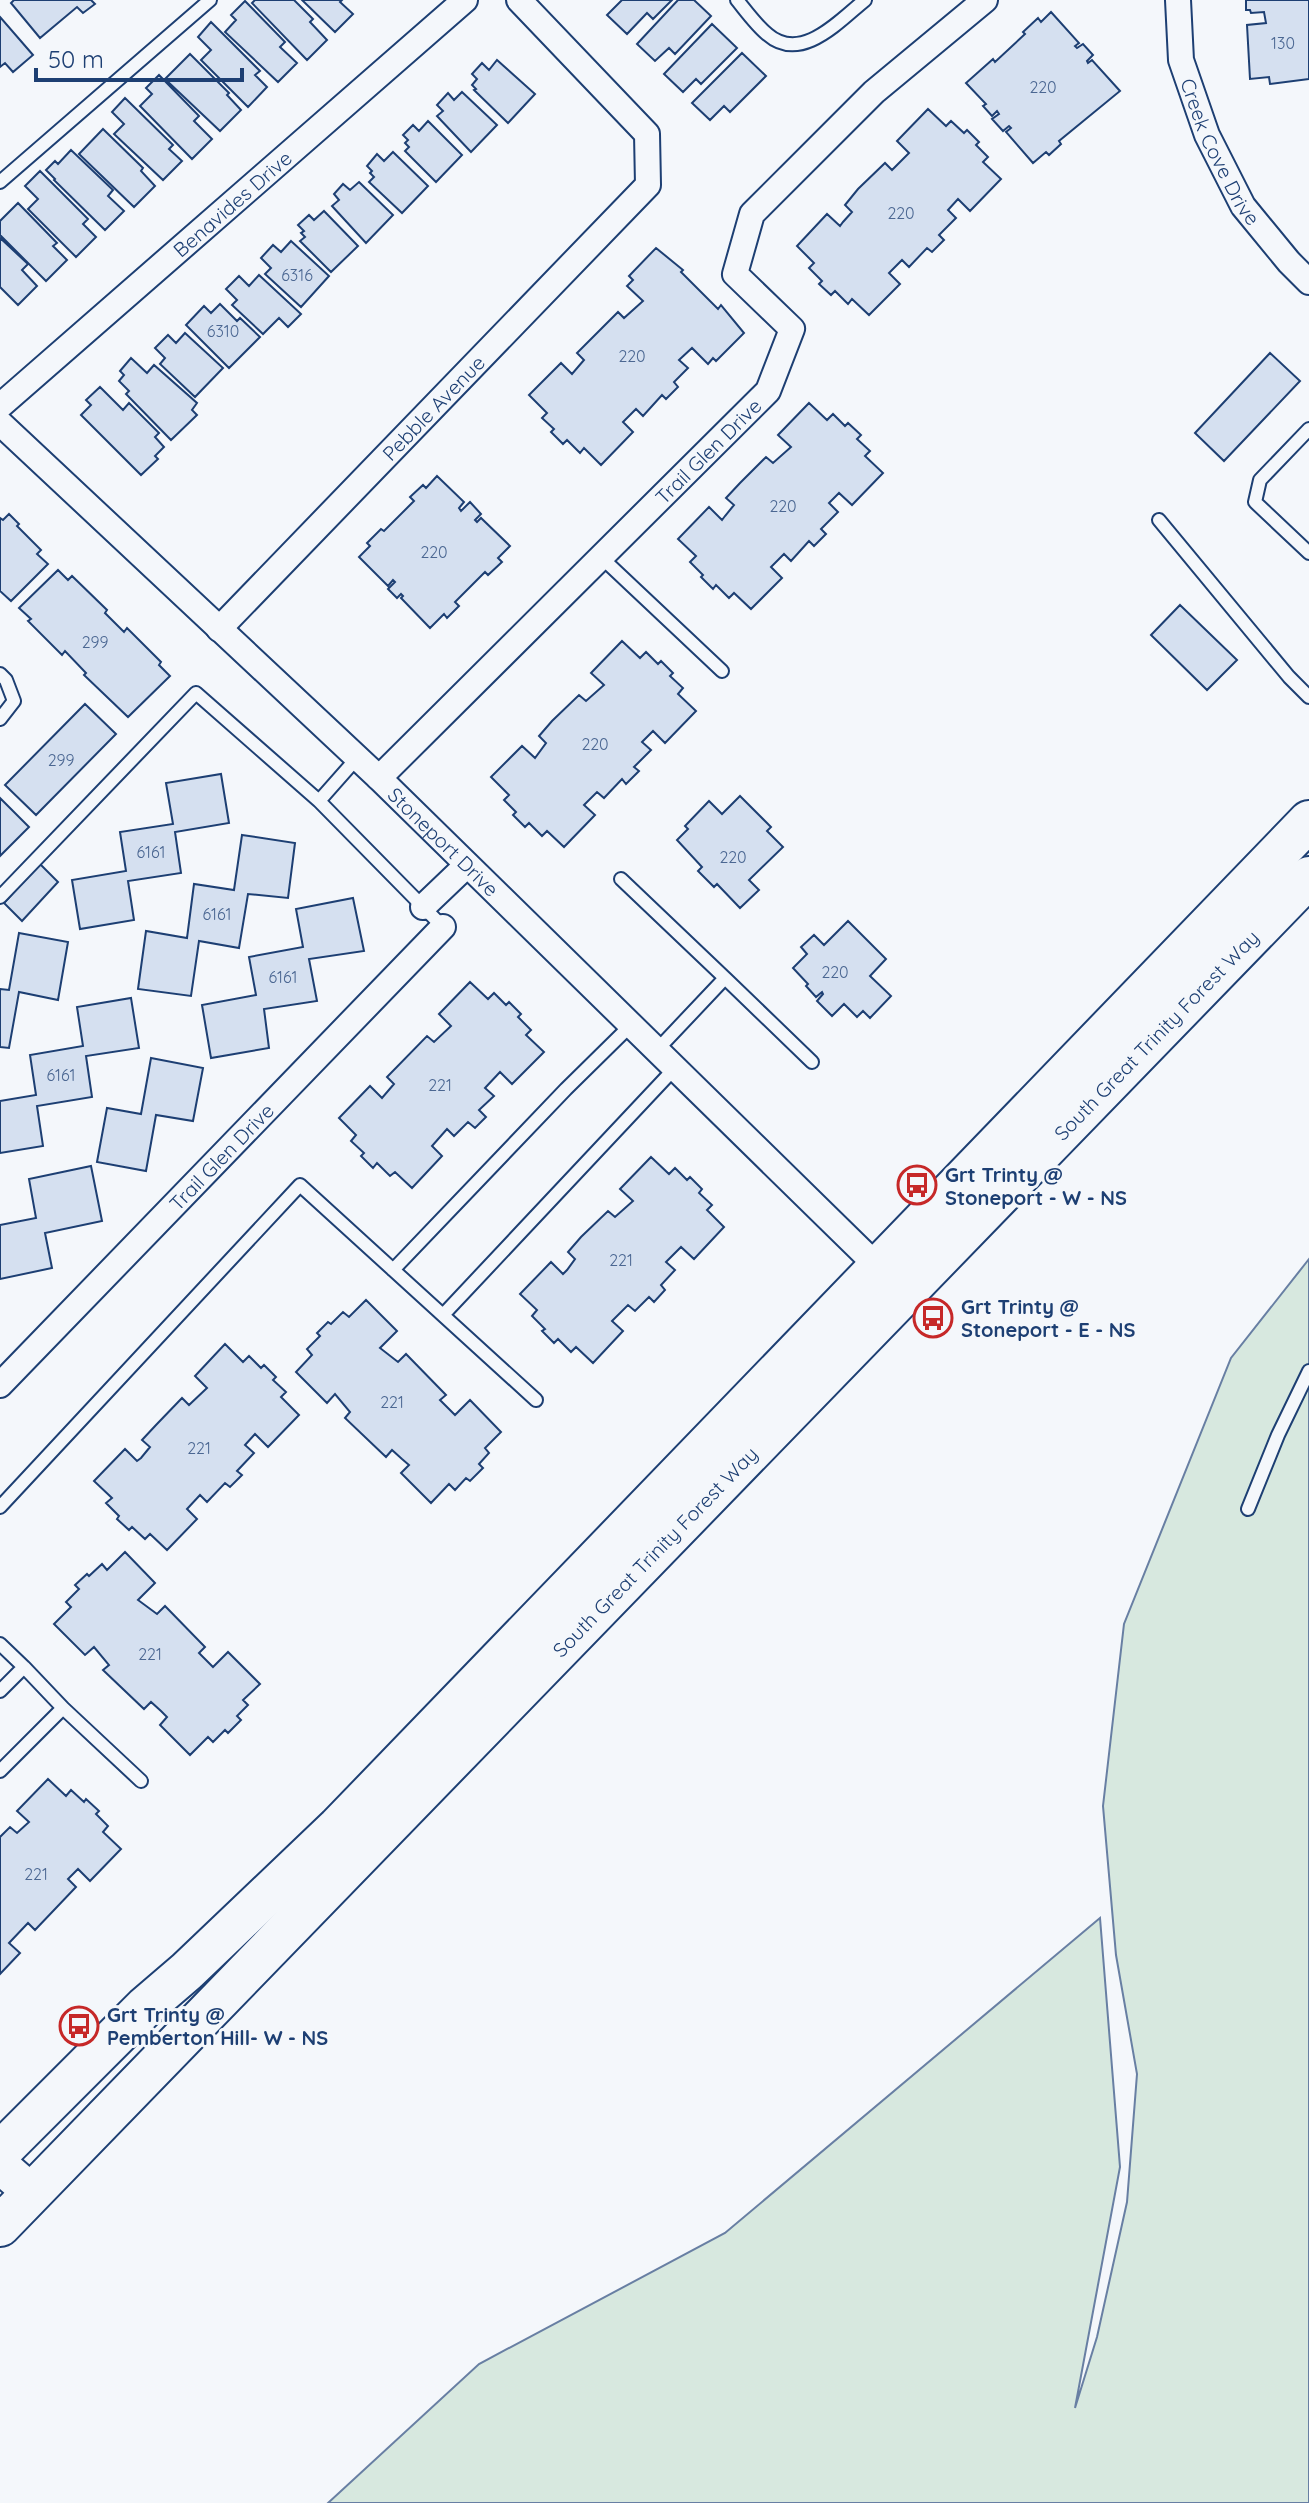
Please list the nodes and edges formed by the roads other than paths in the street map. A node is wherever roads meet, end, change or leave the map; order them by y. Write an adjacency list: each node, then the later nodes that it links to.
1 (210, 0): 8 (lane)
2 (465, 0): 10 (street, Benavides Drive)
3 (519, 0): 16 (street, Pebble Avenue)
4 (737, 0): 5 (lane)
5 (865, 0)
6 (985, 0): 15 (street, Trail Glen Drive)
7 (1178, 0): 9 (street, Creek Cove Drive)
8 (0, 182)
9 (1309, 282)
10 (0, 406)
11 (0, 423): 16 (street, Stoneport Drive)
12 (1309, 429): 14 (lane)
13 (1159, 520): 19 (lane)
14 (1309, 553)
15 (601, 557): 17 (lane); 22 (street, Trail Glen Drive)
16 (219, 629): 21 (street, Stoneport Drive)
17 (722, 671)
18 (0, 674): 20 (lane)
19 (1309, 697)
20 (0, 719)
21 (357, 758): 22 (street, Stoneport Drive); 23 (lane)
22 (379, 778): 25 (street, Stoneport Drive)
23 (319, 801): 28 (lane); 29 (lane)
24 (1309, 821): 36 (main road, South Great Trinity Forest Way)
25 (467, 865): 29 (street); 32 (street, Stoneport Drive)
26 (1309, 877): 52 (main road, South Great Trinity Forest Way)
27 (621, 879): 31 (lane)
28 (0, 897)
29 (423, 907): 30 (lane)
30 (443, 927): 40 (street, Trail Glen Drive)
31 (725, 978): 33 (lane); 34 (lane)
32 (631, 1025): 33 (street, Stoneport Drive); 37 (lane)
33 (657, 1050): 35 (street, Stoneport Drive)
34 (812, 1062)
35 (675, 1068): 36 (street, Stoneport Drive); 38 (lane)
36 (878, 1267): 50 (main road, South Great Trinity Forest Way)
37 (393, 1270): 38 (lane); 42 (lane)
38 (443, 1315): 41 (lane)
39 (1309, 1371): 43 (lane)
40 (0, 1385)
41 (536, 1400)
42 (0, 1507)
43 (1248, 1509)
44 (0, 1644): 45 (lane)
45 (24, 1667): 46 (lane); 47 (lane)
46 (0, 1691)
47 (63, 1708): 48 (lane); 49 (lane)
48 (0, 1771)
49 (141, 1781)
50 (0, 2152)
51 (0, 2165): 52 (street)
52 (32, 2193): 53 (main road, South Great Trinity Forest Way)
53 (0, 2226)

